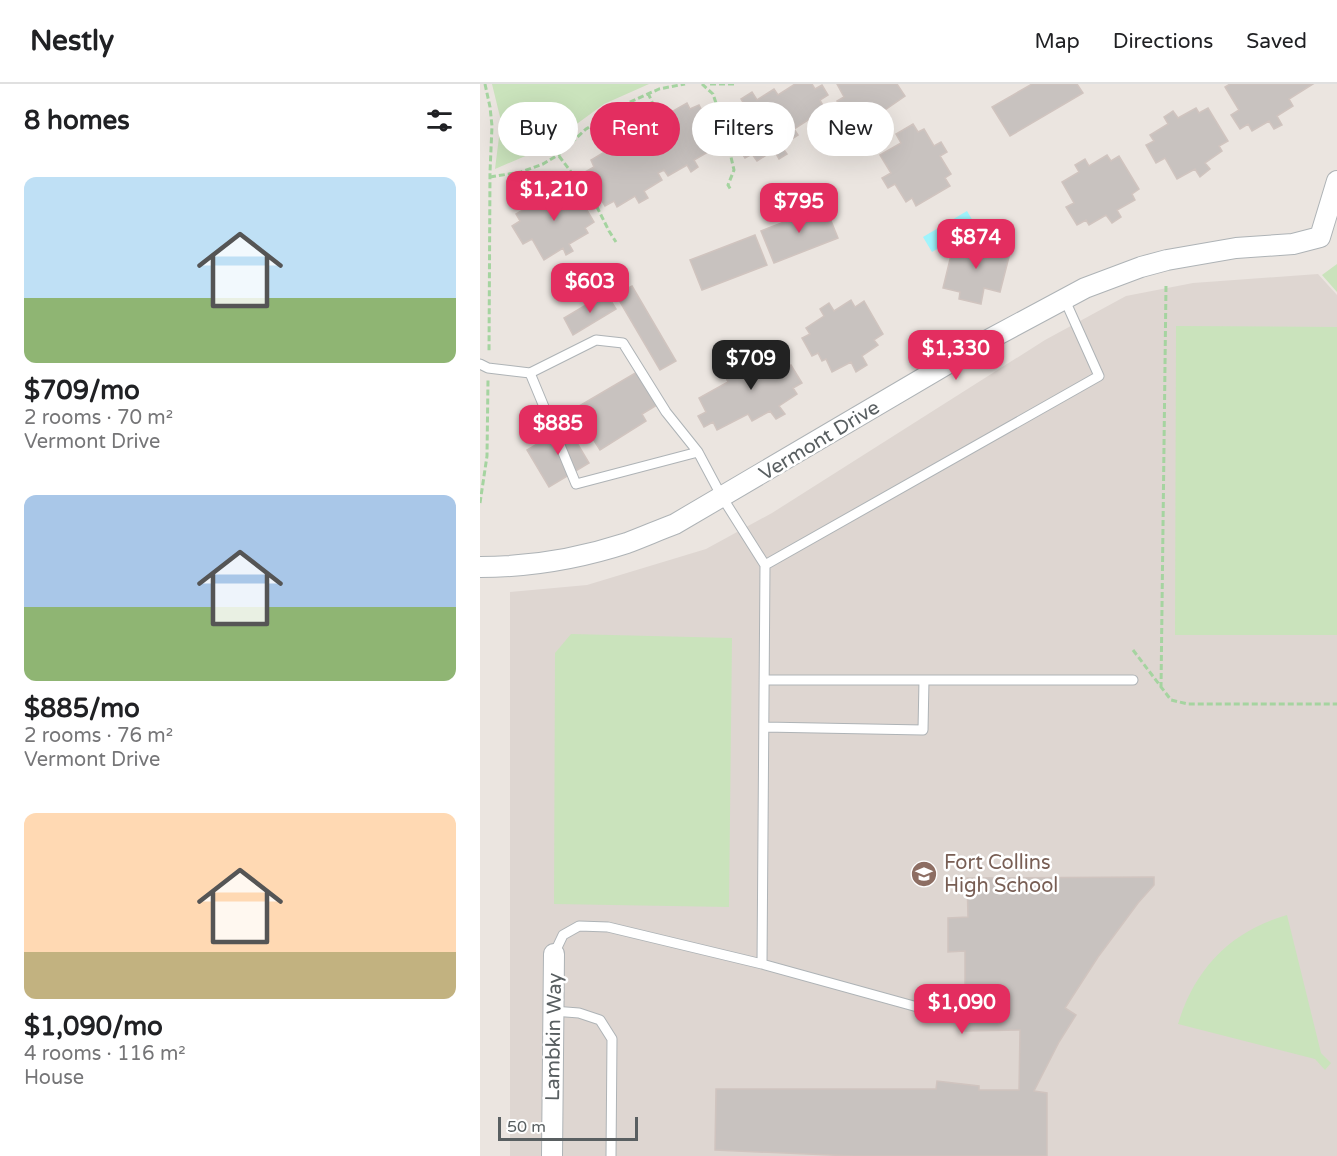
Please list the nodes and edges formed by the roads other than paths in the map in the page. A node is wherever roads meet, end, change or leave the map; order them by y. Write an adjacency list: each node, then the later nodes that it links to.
1 (1337, 181): 2 (street, Vermont Drive)
2 (1064, 298): 6 (street, Vermont Drive); 7 (lane)
3 (484, 366): 4 (lane)
4 (530, 373): 5 (lane); 5 (lane)
5 (698, 452): 6 (lane)
6 (722, 498): 7 (lane); 8 (street, Vermont Drive)
7 (765, 565): 9 (lane)
8 (480, 567)
9 (765, 680): 10 (lane); 12 (lane)
10 (924, 680): 11 (lane); 12 (lane)
11 (1133, 680)
12 (764, 727): 14 (lane)
13 (554, 954): 14 (lane); 16 (street, Lambkin Way)
14 (762, 964): 15 (lane)
15 (921, 1008)
16 (553, 1011): 17 (street, Lambkin Way); 18 (lane)
17 (552, 1156)
18 (610, 1156)

